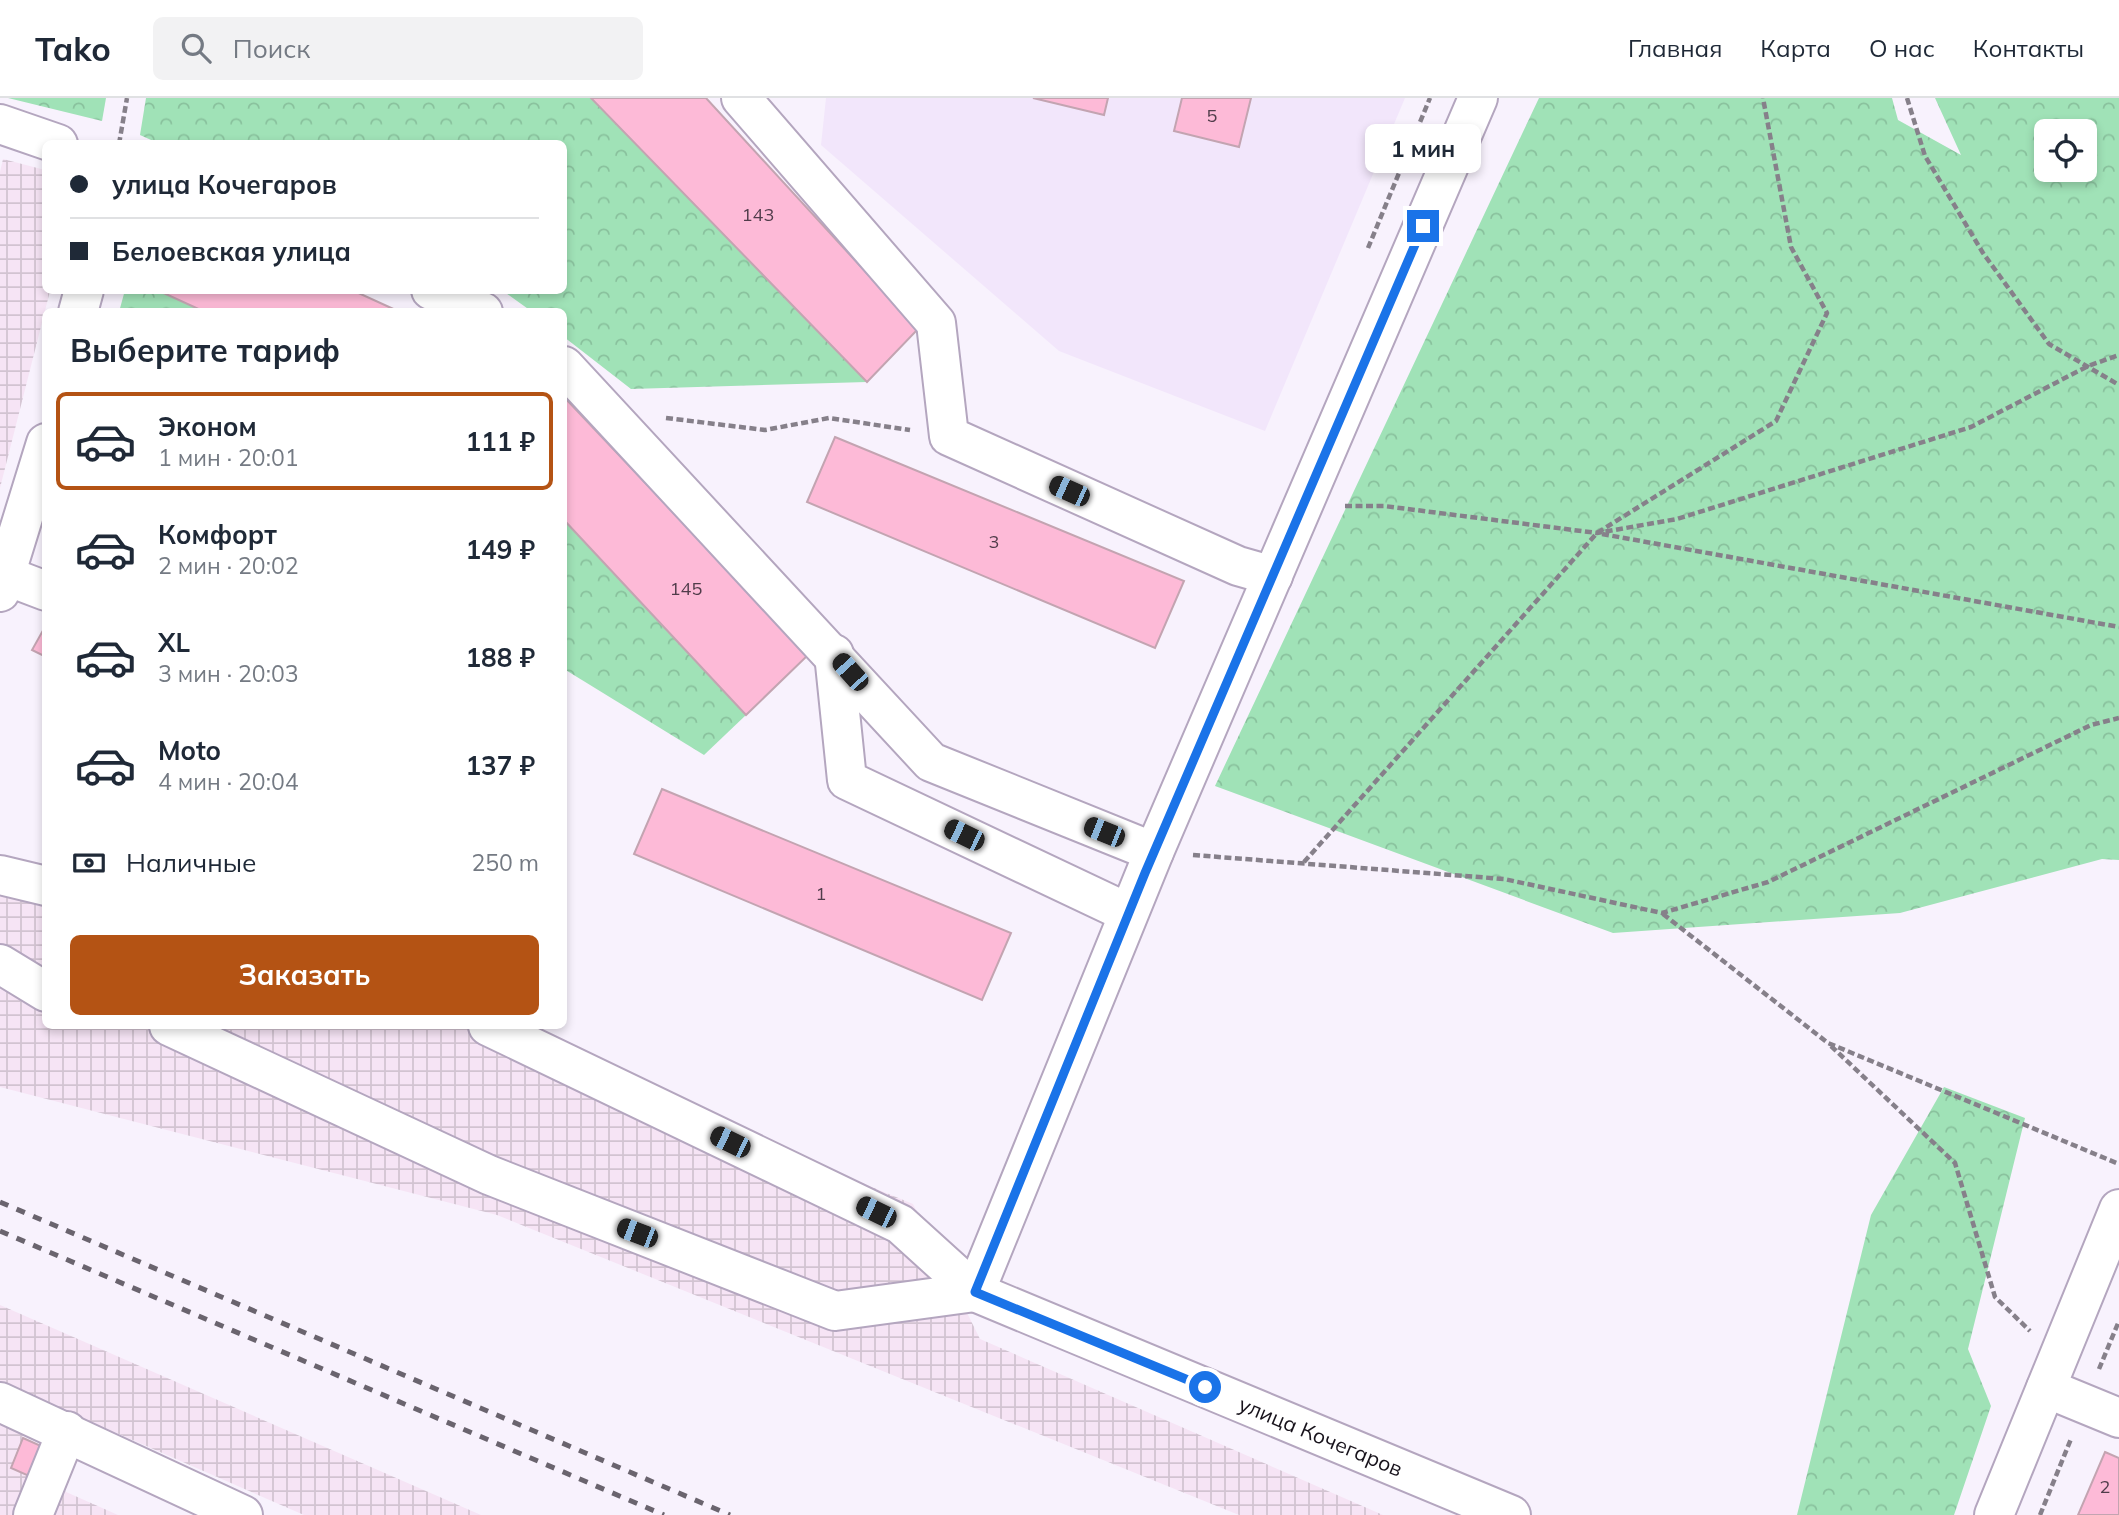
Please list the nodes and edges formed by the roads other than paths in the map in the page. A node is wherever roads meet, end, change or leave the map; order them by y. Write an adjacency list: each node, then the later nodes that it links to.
1 (741, 98): 9 (street)
2 (1478, 98): 9 (street)
3 (0, 124): 4 (street)
4 (46, 140)
5 (441, 294): 6 (street)
6 (474, 308)
7 (567, 369): 12 (street)
8 (42, 458): 10 (street)
9 (1273, 576): 13 (street)
10 (2, 584): 11 (street)
11 (42, 590)
12 (834, 654): 13 (street); 16 (street)
13 (1154, 852): 16 (street)
14 (0, 875): 15 (street)
15 (42, 885)
16 (1128, 913): 22 (street)
17 (0, 964): 18 (street)
18 (42, 990)
19 (175, 1029): 22 (street)
20 (494, 1029): 22 (street)
21 (2119, 1209): 23 (street)
22 (975, 1292): 29 (street, улица Кочегаров)
23 (2052, 1373): 25 (street); 30 (street)
24 (0, 1402): 26 (street)
25 (2119, 1418)
26 (67, 1431): 27 (street); 28 (street)
27 (33, 1515)
28 (243, 1515)
29 (1510, 1515)
30 (1994, 1515)

